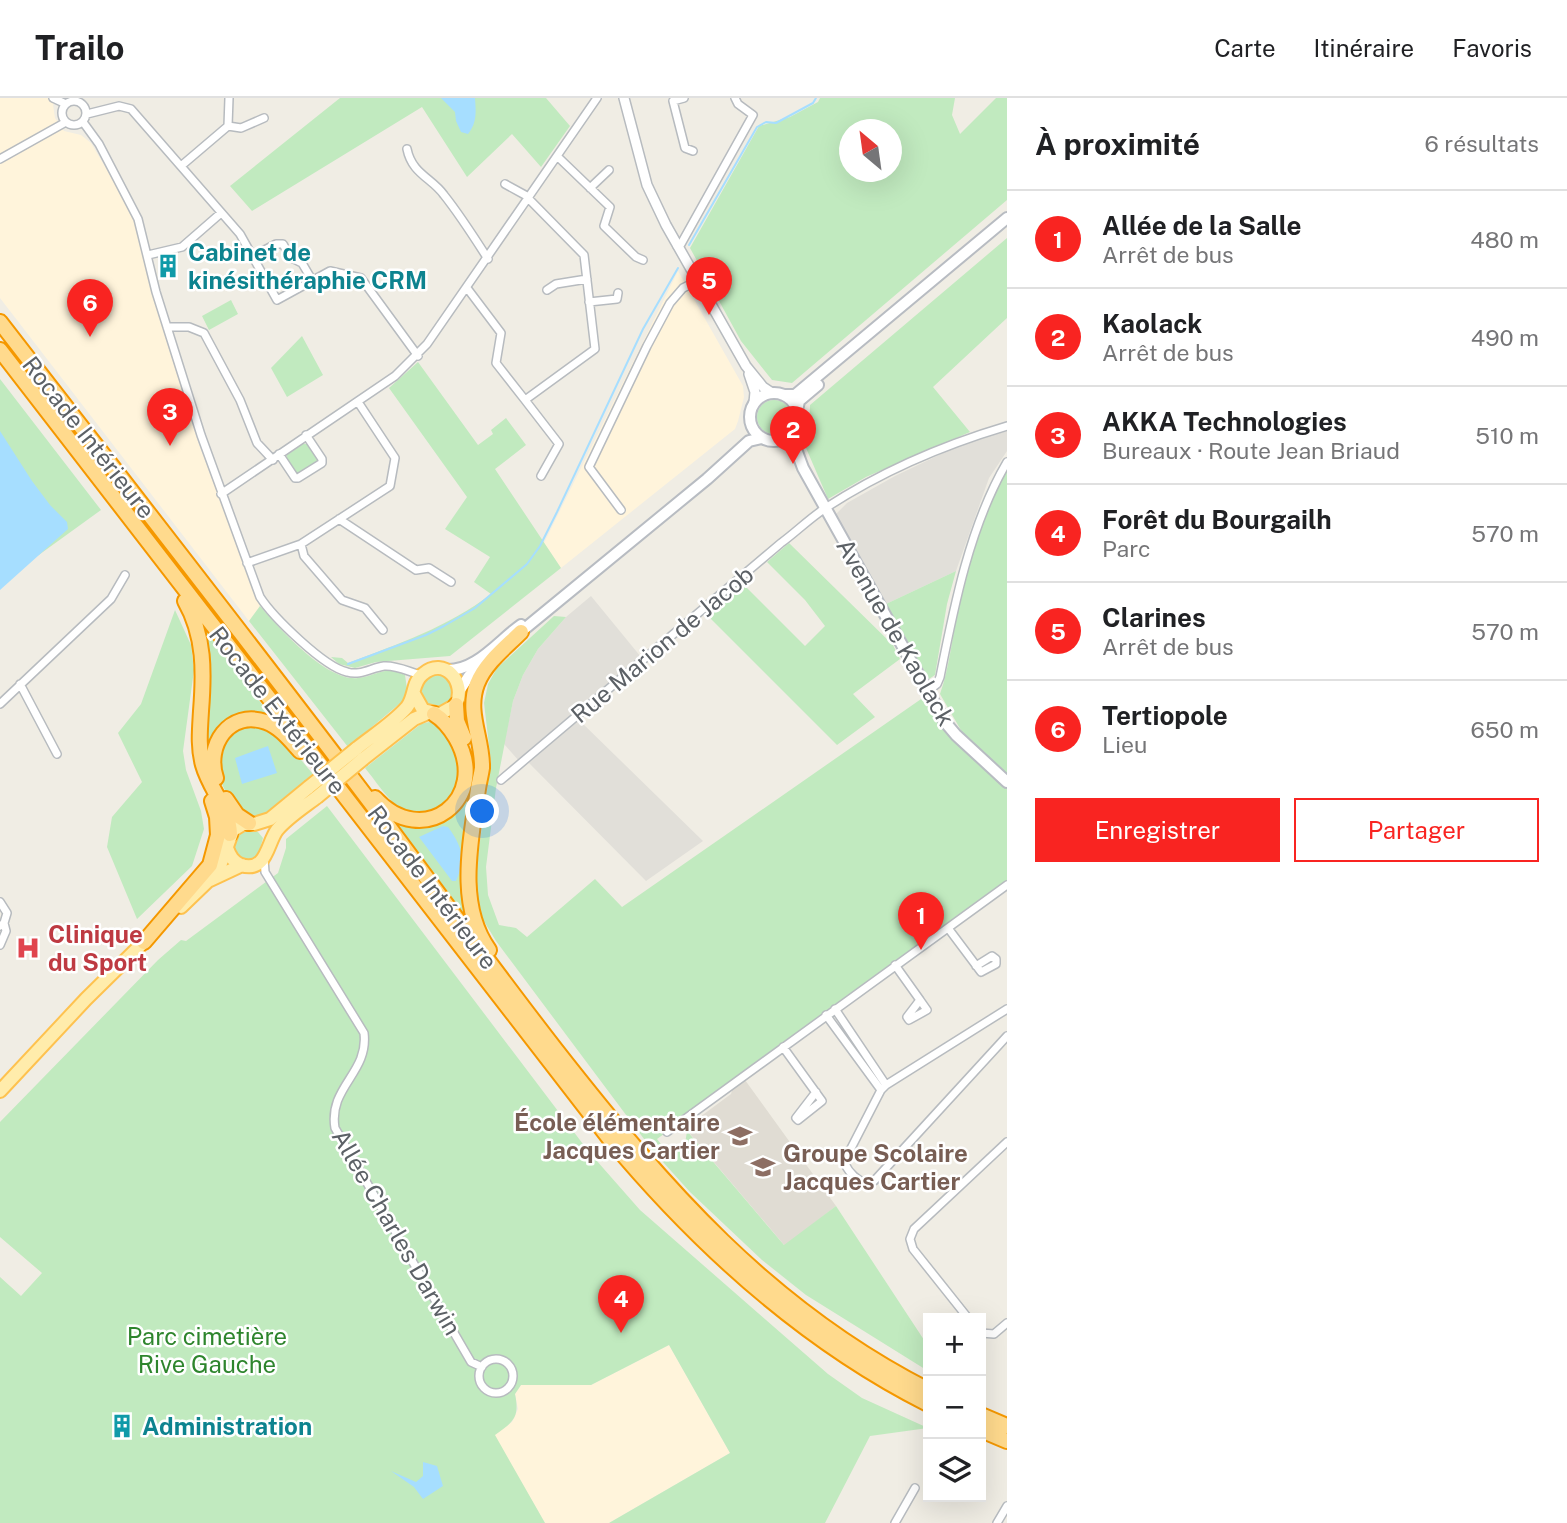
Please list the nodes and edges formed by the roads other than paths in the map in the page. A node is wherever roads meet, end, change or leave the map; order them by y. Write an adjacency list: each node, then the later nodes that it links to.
1 (53, 98): 9 (street)
2 (229, 98): 13 (street)
3 (597, 98): 16 (street)
4 (624, 98): 26 (street)
5 (684, 98): 7 (street)
6 (735, 98): 26 (street)
7 (673, 99): 15 (street)
8 (80, 100): 9 (street); 10 (street)
9 (66, 104): 12 (street)
10 (85, 118): 12 (street); 18 (street); 27 (street)
11 (264, 118): 13 (street)
12 (66, 121): 17 (street)
13 (228, 126): 18 (street)
14 (407, 149): 29 (street)
15 (693, 151)
16 (558, 157): 21 (street); 22 (street)
17 (0, 159)
18 (181, 166): 23 (street)
19 (609, 170): 21 (street)
20 (505, 184): 22 (street)
21 (590, 188): 30 (street)
22 (528, 200): 29 (street); 31 (street)
23 (221, 213): 27 (street); 28 (street)
24 (1007, 218): 43 (main road)
25 (1007, 227): 47 (main road)
26 (677, 246): 33 (street)
27 (148, 255): 39 (street)
28 (251, 257): 32 (street); 32 (street)
29 (488, 259): 34 (street)
30 (643, 260)
31 (587, 279): 35 (street); 37 (street)
32 (312, 280): 41 (street)
33 (696, 281): 42 (street); 61 (street)
34 (467, 288): 41 (street); 44 (street)
35 (547, 290)
36 (618, 293): 37 (street)
37 (589, 302): 44 (street)
38 (0, 321): 78 (highway, Rocade Intérieure)
39 (167, 327): 54 (street); 59 (street)
40 (0, 349): 64 (highway, Rocade Extérieure)
41 (418, 356): 45 (street)
42 (746, 366): 43 (street); 46 (street)
43 (778, 394): 46 (main road); 47 (main road)
44 (525, 400): 57 (street)
45 (358, 402): 51 (street); 62 (street)
46 (754, 403): 48 (main road)
47 (797, 411): 50 (main road)
48 (751, 424): 52 (main road); 58 (main road)
49 (1007, 426): 60 (street, Rue Marion de Jacob)
50 (793, 430): 53 (main road); 56 (main road, Avenue de Kaolack)
51 (306, 435): 54 (street); 54 (street)
52 (762, 438): 53 (main road); 58 (main road)
53 (775, 441): 56 (main road, Avenue de Kaolack)
54 (276, 457): 59 (street)
55 (1007, 462): 75 (street)
56 (803, 468): 60 (main road, Avenue de Kaolack)
57 (541, 476)
58 (707, 479): 68 (main road)
59 (221, 494): 65 (street)
60 (824, 509): 75 (main road, Avenue de Kaolack); 83 (street, Rue Marion de Jacob)
61 (621, 510)
62 (340, 519): 63 (street); 67 (street)
63 (301, 544): 65 (street); 69 (street)
64 (159, 555): 80 (highway); 85 (highway, Rocade Extérieure)
65 (247, 563): 73 (street)
66 (125, 575): 72 (street)
67 (451, 582)
68 (558, 600): 70 (main road); 71 (main road)
69 (383, 630)
70 (522, 632): 74 (main road); 86 (highway)
71 (445, 670): 73 (main road); 74 (main road)
72 (20, 684): 76 (street); 81 (street)
73 (417, 684): 79 (main road); 82 (main road)
74 (460, 690): 77 (main road)
75 (928, 691): 84 (main road, Avenue de Kaolack)
76 (0, 704)
77 (456, 705): 79 (main road); 86 (highway)
78 (298, 709): 79 (highway); 105 (highway, Rocade Intérieure)
79 (431, 714): 82 (main road)
80 (200, 722): 89 (highway); 97 (highway)
81 (57, 754)
82 (359, 754): 87 (main road, bridge)
83 (502, 780)
84 (1007, 782)
85 (336, 784): 88 (highway); 118 (highway, Rocade Extérieure)
86 (478, 787): 105 (highway)
87 (313, 792): 88 (main road); 90 (main road)
88 (252, 824): 89 (main road); 90 (main road)
89 (228, 841): 91 (main road); 92 (main road)
90 (270, 844): 91 (main road)
91 (256, 865): 92 (main road); 116 (street, Allée Charles Darwin)
92 (209, 880): 97 (main road)
93 (1007, 885): 96 (street)
94 (0, 902): 95 (street)
95 (2, 924): 98 (street)
96 (948, 928): 99 (street); 100 (street)
97 (144, 942): 109 (main road)
98 (0, 945)
99 (895, 965): 101 (street); 102 (street)
100 (976, 966)
101 (920, 1000)
102 (835, 1009): 104 (street); 108 (street)
103 (1007, 1009): 108 (street)
104 (826, 1015): 107 (street); 108 (street)
105 (541, 1030): 117 (highway, Rocade Intérieure)
106 (1007, 1036): 108 (street)
107 (783, 1047): 110 (street); 111 (street)
108 (884, 1088)
109 (0, 1091)
110 (816, 1092)
111 (667, 1132)
112 (1007, 1142): 113 (street)
113 (964, 1313)
114 (1007, 1323): 115 (street)
115 (986, 1333)
116 (482, 1367): 116 (street)
117 (923, 1387)
118 (923, 1401)
119 (986, 1417): 120 (highway)
120 (1007, 1426)
121 (986, 1432): 122 (highway)
122 (1007, 1441)
123 (915, 1488): 125 (street)
124 (1007, 1506): 126 (street)
125 (897, 1523)
126 (997, 1523)

